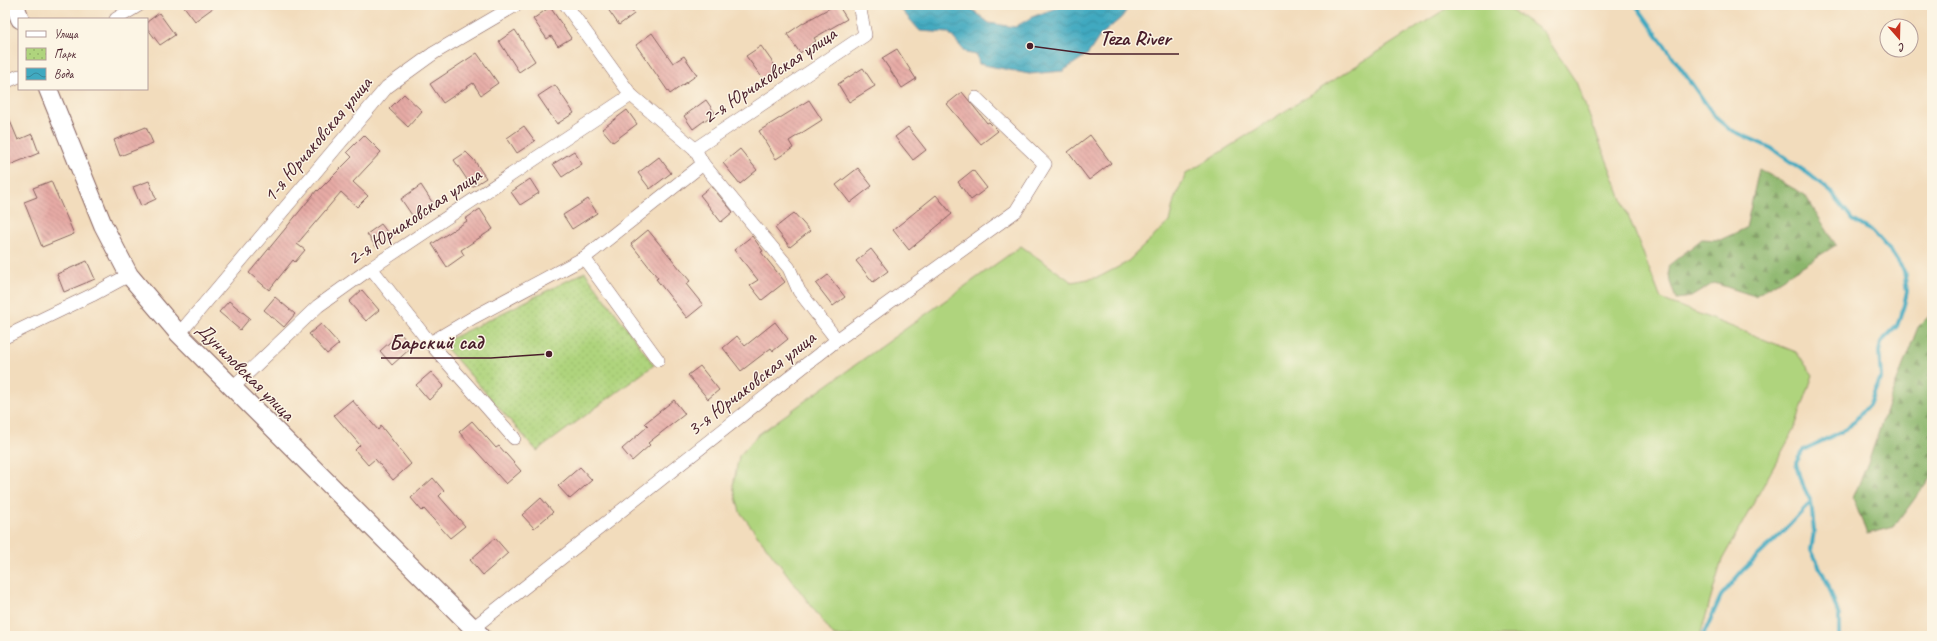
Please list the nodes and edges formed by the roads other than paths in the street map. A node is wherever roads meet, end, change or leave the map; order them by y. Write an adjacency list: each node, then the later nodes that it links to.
1 (14, 5): 6 (main road)
2 (139, 5): 7 (street)
3 (516, 5): 18 (street, 1-я Юрчаковская улица)
4 (566, 5): 11 (street)
5 (859, 5): 13 (street, 2-я Юрчаковская улица)
6 (20, 18)
7 (118, 18)
8 (18, 76): 9 (street)
9 (5, 82)
10 (48, 90): 17 (main road, Дуниловская улица)
11 (631, 95): 13 (street); 16 (street, 2-я Юрчаковская улица)
12 (976, 98): 20 (street, 3-я Юрчаковская улица)
13 (695, 149): 14 (street)
14 (703, 164): 15 (street); 20 (street)
15 (584, 258): 21 (street); 22 (street)
16 (371, 268): 21 (street); 23 (street, 2-я Юрчаковская улица)
17 (130, 275): 18 (main road, Дуниловская улица); 19 (street)
18 (179, 334): 23 (main road, Дуниловская улица)
19 (5, 337)
20 (837, 340): 25 (street, 3-я Юрчаковская улица)
21 (430, 343): 24 (street)
22 (658, 360)
23 (232, 388): 25 (main road, Дуниловская улица)
24 (514, 438)
25 (477, 632)

